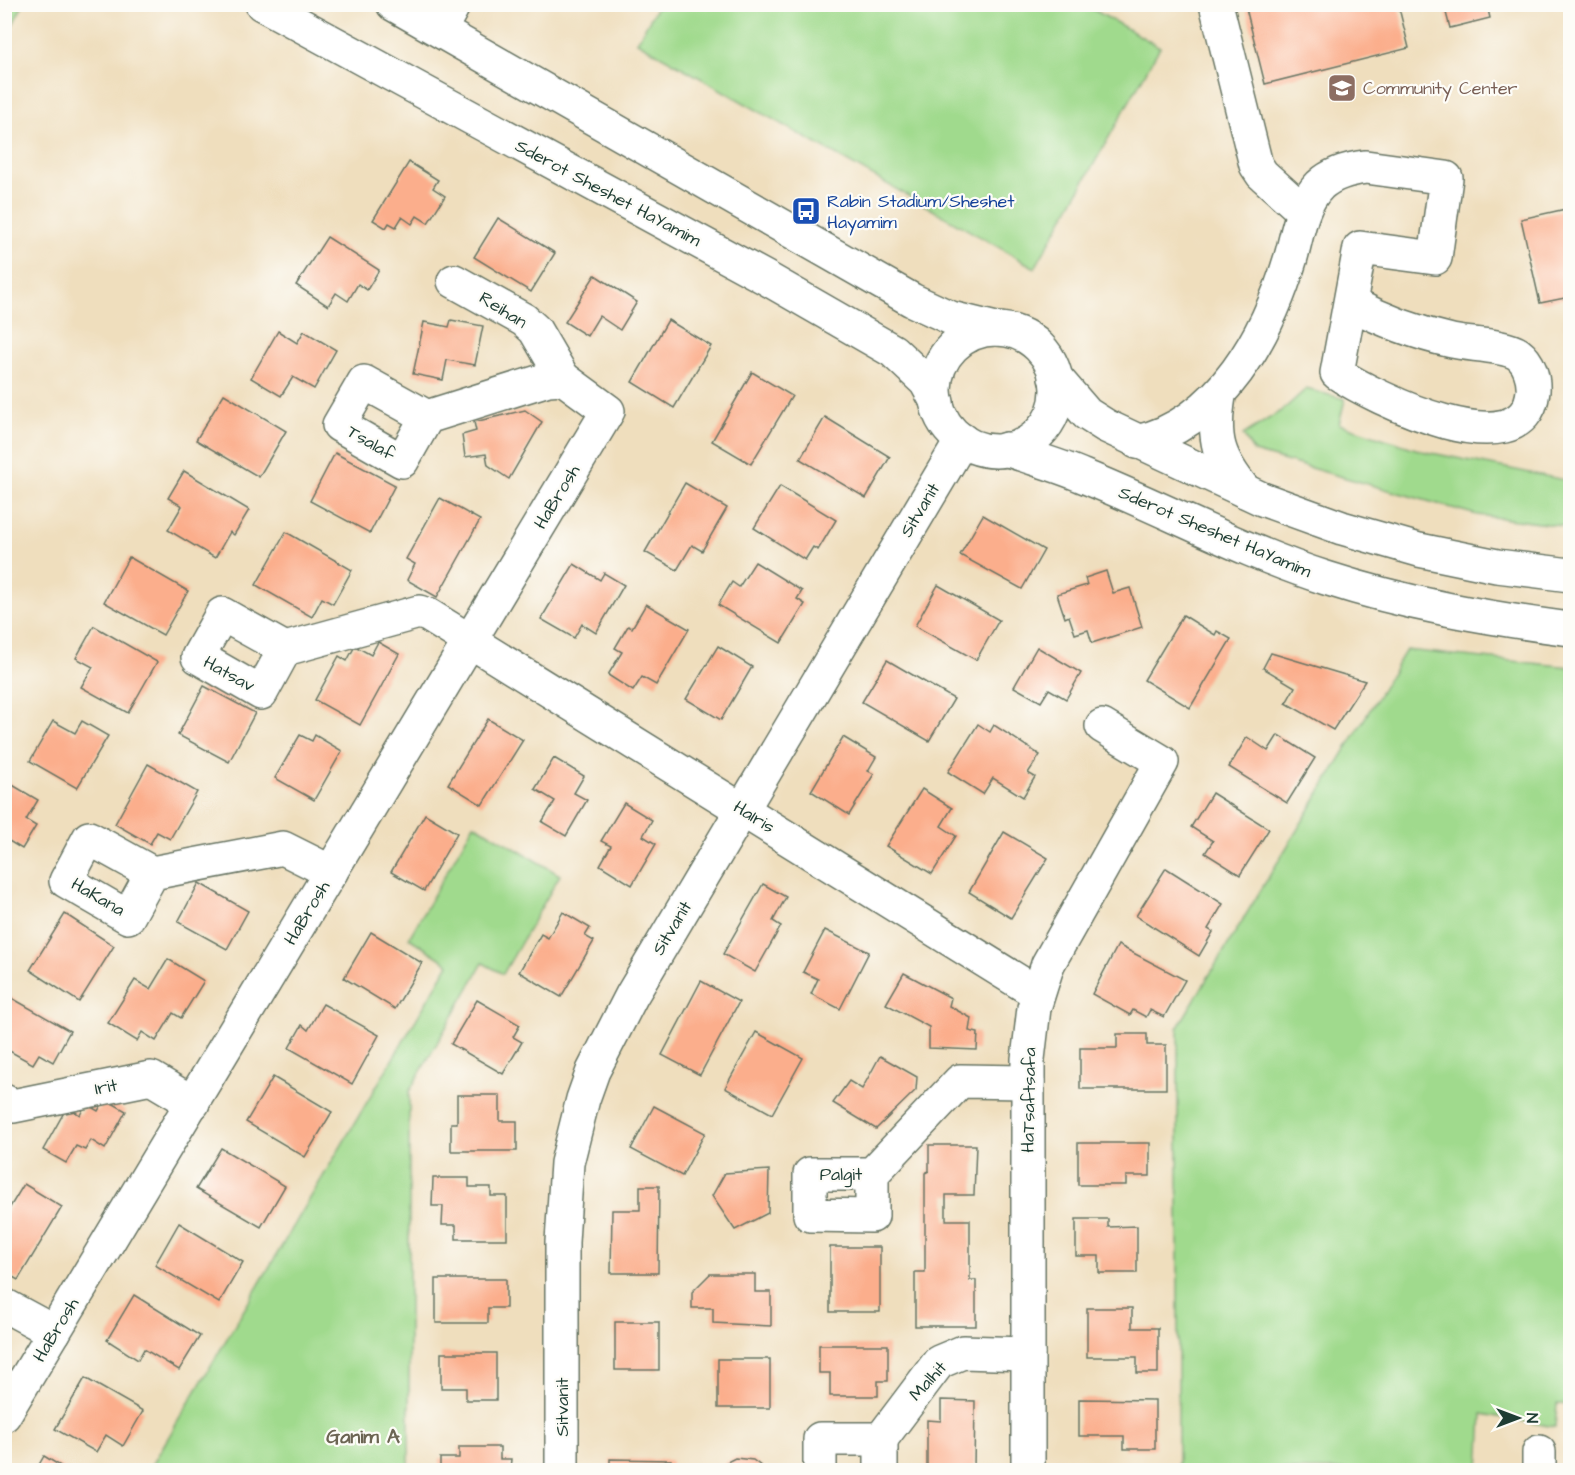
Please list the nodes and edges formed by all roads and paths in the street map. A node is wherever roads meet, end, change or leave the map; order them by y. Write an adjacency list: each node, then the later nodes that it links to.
1 (262, 4): 12 (street, Sderot Sheshet HaYamim)
2 (393, 4): 4 (street)
3 (1216, 4): 5 (street)
4 (447, 17): 8 (street)
5 (1303, 212): 7 (street); 11 (street)
6 (454, 281): 10 (street, Reihan)
7 (1350, 303): 7 (street)
8 (996, 329): 9 (street); 12 (street)
9 (1056, 377): 15 (street); 16 (street)
10 (563, 378): 13 (street); 20 (street, HaBrosh)
11 (1219, 396): 15 (street); 17 (street)
12 (937, 402): 14 (street)
13 (427, 417)
14 (962, 440): 16 (street); 23 (street, Sitvanit)
15 (1137, 442): 17 (street)
16 (1005, 449): 19 (street, Sderot Sheshet HaYamim)
17 (1245, 491): 18 (street)
18 (1570, 575)
19 (1570, 628)
20 (470, 641): 21 (street); 23 (street, HaIris); 24 (street, HaBrosh)
21 (285, 649)
22 (1102, 726): 26 (street, HaTsaftsafa)
23 (741, 810): 26 (street, HaIris); 36 (street, Sitvanit)
24 (331, 872): 25 (street); 28 (street, HaBrosh)
25 (152, 873)
26 (1037, 993): 27 (street, HaTsaftsafa)
27 (1028, 1082): 30 (street, Palgit); 33 (street, HaTsaftsafa)
28 (193, 1103): 29 (street, Irit); 32 (street, HaBrosh)
29 (8, 1109)
30 (872, 1174)
31 (4, 1305): 32 (street)
32 (54, 1332): 34 (street, HaBrosh)
33 (1028, 1354): 35 (street, Malhit); 38 (street, HaTsaftsafa)
34 (4, 1415)
35 (880, 1455): 37 (street, Malhit)
36 (562, 1470)
37 (820, 1470)
38 (1028, 1470)

